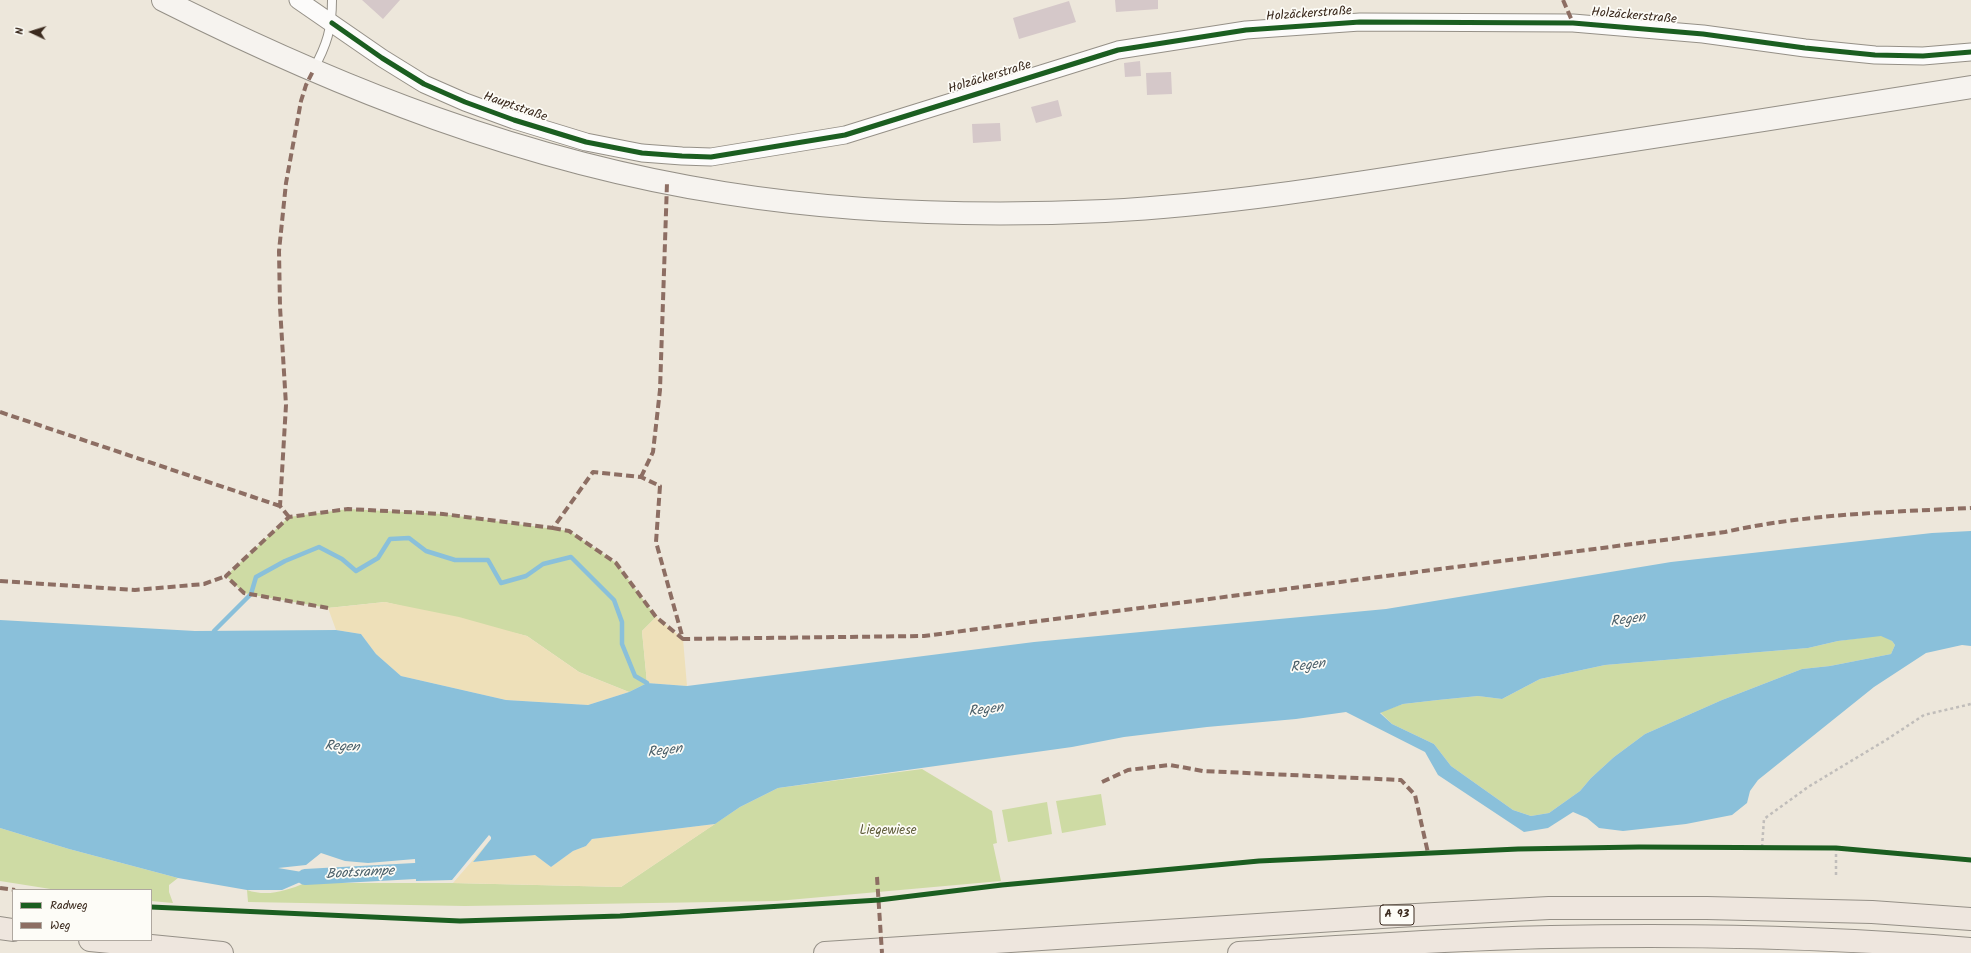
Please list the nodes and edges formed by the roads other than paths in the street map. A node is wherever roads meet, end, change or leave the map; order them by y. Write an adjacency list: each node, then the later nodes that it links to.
1 (163, 0): 6 (main road)
2 (298, 0): 4 (street, Hauptstraße)
3 (332, 0): 4 (lane)
4 (332, 23): 6 (lane); 8 (street, Hauptstraße)
5 (1971, 52): 8 (street, Holzäckerstraße)
6 (313, 71): 7 (main road)
7 (1971, 87)
8 (711, 157)
9 (1971, 919): 15 (highway, A 93)
10 (0, 928): 11 (highway)
11 (12, 930)
12 (100, 941): 14 (highway)
13 (1971, 949): 16 (highway, A 93)
14 (222, 953)
15 (825, 953)
16 (1239, 953)

